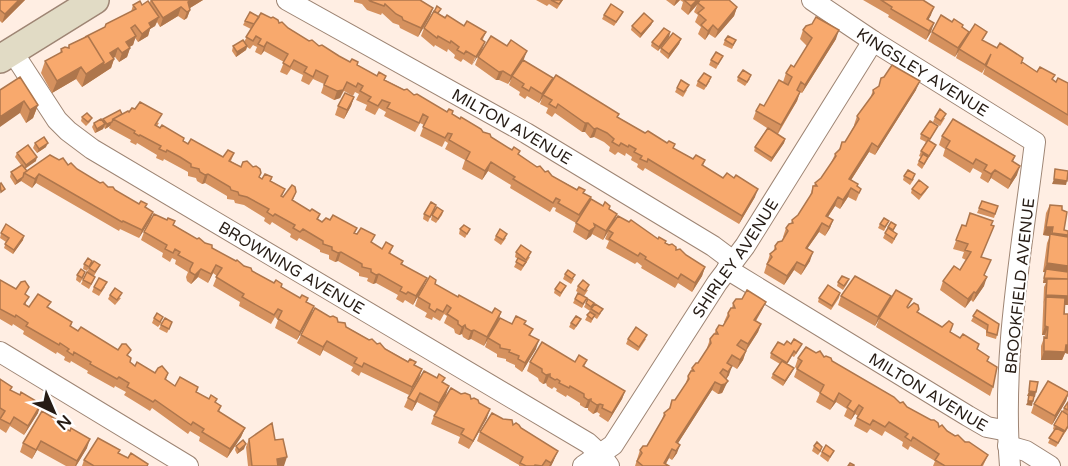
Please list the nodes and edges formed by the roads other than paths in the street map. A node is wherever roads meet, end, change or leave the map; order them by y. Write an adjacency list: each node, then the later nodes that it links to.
1 (95, 0): 5 (street)
2 (287, 0): 7 (street, MILTON AVENUE)
3 (812, 0): 4 (street, KINGSLEY AVENUE)
4 (873, 41): 6 (street, KINGSLEY AVENUE); 7 (street, SHIRLEY AVENUE)
5 (6, 55): 10 (street, BROWNING AVENUE)
6 (1035, 142): 9 (street, BROOKFIELD AVENUE)
7 (730, 265): 9 (street, MILTON AVENUE); 10 (street, SHIRLEY AVENUE)
8 (0, 352): 11 (street)
9 (1008, 438): 13 (street, BROOKFIELD AVENUE); 14 (street, MILTON AVENUE)
10 (604, 460): 12 (street, SHIRLEY AVENUE)
11 (188, 466)
12 (583, 466)
13 (1010, 466)
14 (1050, 466)

